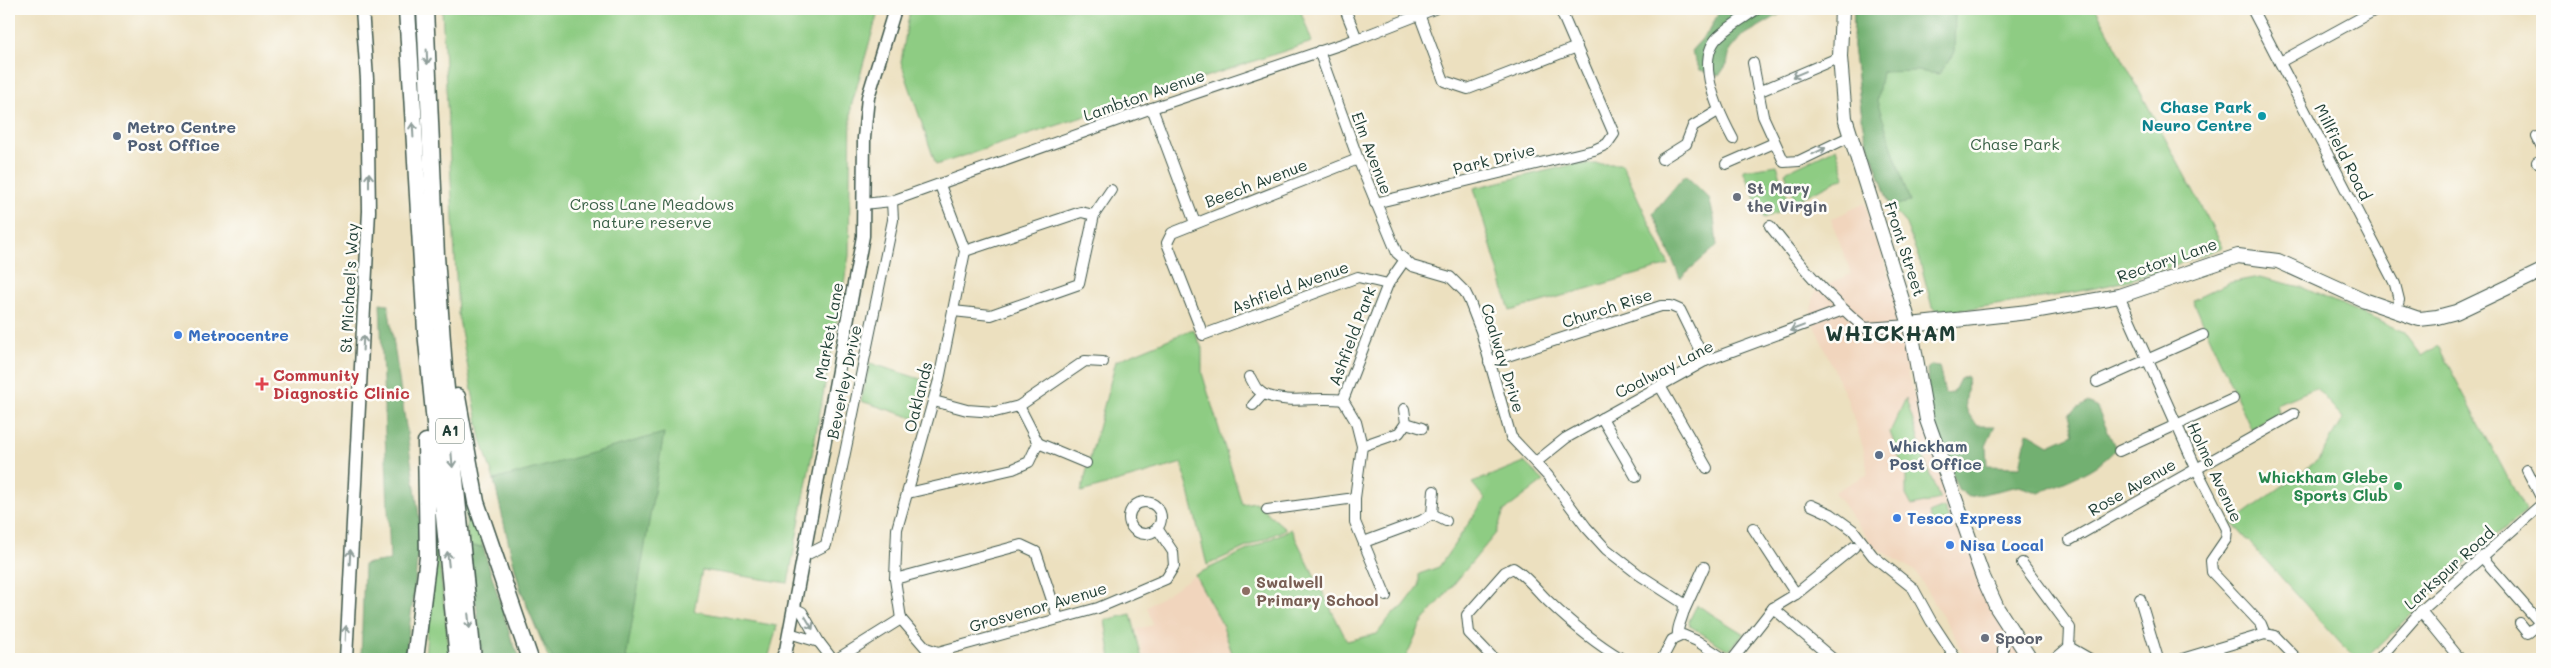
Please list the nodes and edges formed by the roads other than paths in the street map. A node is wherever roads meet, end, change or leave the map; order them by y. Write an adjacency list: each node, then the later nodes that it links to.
1 (362, 9): 113 (street, St Michael's Way, one-way to 1)
2 (407, 9): 37 (highway, A1, one-way to 2)
3 (424, 9): 31 (highway, A1, one-way to 31)
4 (895, 9): 33 (street, Market Lane)
5 (1345, 9): 13 (street)
6 (1434, 9): 12 (street, Lambton Avenue)
7 (1560, 9): 14 (street)
8 (1757, 9): 21 (street)
9 (1842, 9): 16 (main road, Front Street)
10 (2252, 9): 17 (street, Millfield Road)
11 (2378, 9): 17 (street)
12 (1419, 14): 13 (street, Lambton Avenue); 14 (street)
13 (1357, 39): 15 (street, Lambton Avenue)
14 (1577, 48): 32 (street, Park Drive)
15 (1319, 51): 20 (street, Lambton Avenue); 25 (street, Elm Avenue)
16 (1840, 57): 19 (street, one-way to 19); 22 (main road, Front Street)
17 (2280, 62): 45 (street, Millfield Road)
18 (1753, 63): 19 (street)
19 (1758, 92): 24 (street)
20 (1152, 108): 28 (street, Lambton Avenue); 35 (street)
21 (1718, 111): 23 (street); 26 (street)
22 (1850, 137): 24 (street, one-way to 22); 46 (main road, Front Street)
23 (1733, 139)
24 (1774, 143): 27 (street)
25 (1358, 159): 32 (street, Elm Avenue); 35 (street, Beech Avenue)
26 (1662, 159)
27 (1726, 164)
28 (940, 185): 30 (street, Lambton Avenue); 38 (street)
29 (1110, 190): 34 (street)
30 (892, 201): 33 (street, Lambton Avenue); 91 (street, Beverley Drive)
31 (435, 202): 115 (highway, A1, one-way to 115); 116 (highway)
32 (1375, 203): 39 (street, Elm Avenue)
33 (864, 204): 91 (street, Market Lane)
34 (1094, 216): 38 (street); 44 (street)
35 (1195, 223): 47 (street, Beech Avenue)
36 (1770, 226): 43 (street)
37 (420, 248): 112 (highway); 114 (highway, A1, one-way to 37)
38 (965, 251): 44 (street, Oaklands)
39 (1404, 261): 41 (street, Ashfield Park); 52 (street, Coalway Drive)
40 (2542, 271): 45 (main road, Rectory Lane)
41 (1388, 284): 47 (street, Ashfield Avenue); 58 (street, Ashfield Park)
42 (2119, 296): 45 (main road, Rectory Lane); 46 (main road, Rectory Lane); 50 (street, Holme Avenue)
43 (1842, 310): 46 (street); 49 (street, Coalway Lane, one-way to 49)
44 (953, 311): 59 (street, Oaklands)
45 (2396, 312)
46 (1910, 324): 106 (main road, Front Street)
47 (1203, 335)
48 (2203, 335): 50 (street)
49 (1706, 361): 52 (street, Church Rise); 55 (street, Coalway Lane)
50 (2148, 361): 54 (street); 66 (street, Holme Avenue)
51 (1103, 362): 61 (street)
52 (1489, 362): 71 (street, Coalway Drive)
53 (1250, 377): 56 (street)
54 (2097, 382)
55 (1660, 386): 64 (street, Coalway Lane); 73 (street)
56 (1263, 394): 58 (street); 60 (street)
57 (2233, 399): 66 (street)
58 (1343, 400): 69 (street, Ashfield Park)
59 (934, 401): 61 (street); 78 (street, Oaklands)
60 (1253, 405)
61 (1019, 406): 68 (street)
62 (2283, 406): 74 (street, Rose Avenue)
63 (1404, 409): 65 (street)
64 (1602, 418): 71 (street, Coalway Lane); 76 (street)
65 (1406, 423): 67 (street); 69 (street)
66 (2177, 426): 70 (street); 74 (street, Holme Avenue)
67 (1422, 428)
68 (1038, 443): 72 (street); 78 (street)
69 (1362, 446): 79 (street, Ashfield Park)
70 (2119, 452)
71 (1536, 462): 101 (street, Coalway Drive)
72 (1086, 463)
73 (1706, 468)
74 (2196, 468): 88 (street, Rose Avenue); 108 (street, Holme Avenue)
75 (2527, 470): 80 (street)
76 (1636, 477)
77 (1434, 491): 84 (street)
78 (908, 492): 95 (street, Oaklands)
79 (1355, 498): 83 (street); 89 (street, Ashfield Park)
80 (2542, 500)
81 (2542, 504): 92 (street, Larkspur Road)
82 (1811, 505): 126 (street)
83 (1267, 510)
84 (1432, 514): 85 (street); 89 (street)
85 (1446, 521)
86 (1157, 528): 103 (street, Grosvenor Avenue)
87 (1753, 528): 96 (street)
88 (2070, 540)
89 (1364, 542): 97 (street, Ashfield Park)
90 (1854, 547): 96 (street)
91 (804, 556): 99 (street, Market Lane)
92 (2482, 557): 102 (street, Larkspur Road); 105 (street)
93 (2022, 563): 111 (street)
94 (1704, 567): 101 (street)
95 (896, 579): 103 (street); 104 (street, Oaklands)
96 (1796, 594): 100 (street)
97 (1386, 596)
98 (2140, 599): 131 (street)
99 (794, 608): 107 (street, Market Lane); 110 (street, one-way to 110)
100 (1773, 608): 124 (street); 125 (street)
101 (1684, 611): 109 (street)
102 (2421, 611): 134 (street, Larkspur Road); 135 (street)
103 (1058, 618): 104 (street, Grosvenor Avenue)
104 (901, 619): 119 (street)
105 (2520, 623)
106 (2011, 630): 127 (street); 128 (main road, Front Street)
107 (789, 633): 110 (street); 117 (street, Market Lane)
108 (2264, 634): 132 (street); 133 (street, Holme Avenue)
109 (1678, 636): 122 (street); 123 (street)
110 (819, 642): 118 (street)
111 (2069, 647): 129 (street); 130 (street)
112 (417, 655)
113 (346, 659)
114 (458, 659)
115 (473, 659)
116 (530, 659)
117 (782, 659)
118 (832, 659)
119 (837, 659)
120 (1494, 659): 121 (street)
121 (1622, 659)
122 (1662, 659)
123 (1724, 659)
124 (1733, 659)
125 (1834, 659)
126 (1956, 659)
127 (2003, 659)
128 (2030, 659)
129 (2055, 659)
130 (2090, 659)
131 (2158, 659)
132 (2182, 659)
133 (2297, 659)
134 (2379, 659)
135 (2460, 659)

